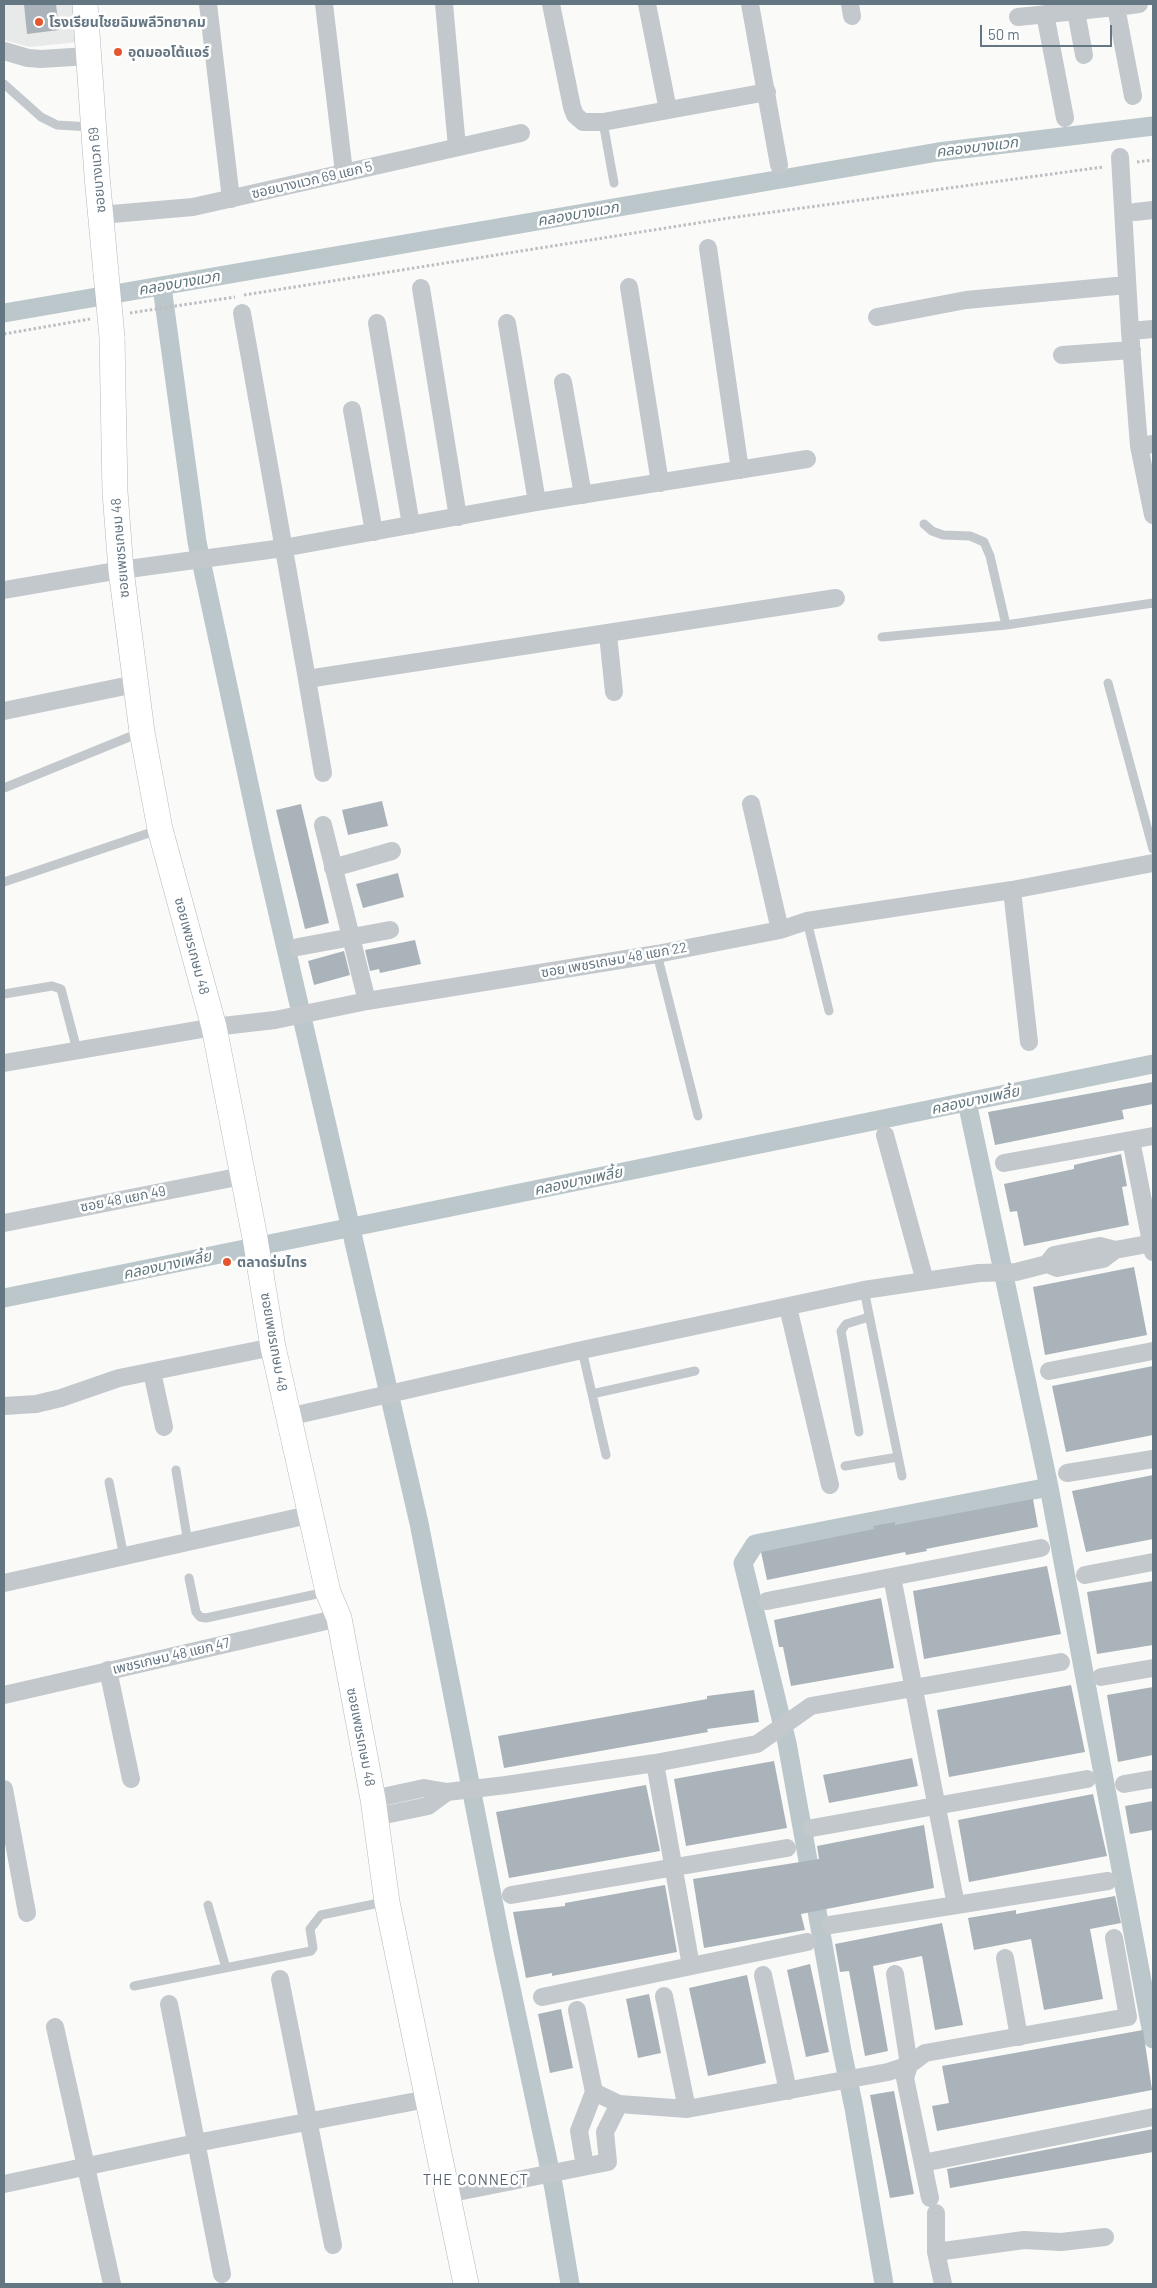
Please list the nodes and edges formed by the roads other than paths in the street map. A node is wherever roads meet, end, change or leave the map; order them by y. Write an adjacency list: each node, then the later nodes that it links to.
1 (85, 4): 15 (street, ซอยบางแวก 69)
2 (208, 4): 29 (street)
3 (324, 4): 27 (street)
4 (444, 4): 24 (street)
5 (551, 4): 21 (street)
6 (647, 4): 19 (street)
7 (750, 4): 17 (street)
8 (1139, 4): 9 (street)
9 (1116, 5): 10 (street); 18 (street)
10 (1076, 11): 11 (street); 14 (street)
11 (1045, 14): 12 (street); 20 (street)
12 (1018, 17)
13 (4, 51): 15 (street)
14 (1084, 55)
15 (88, 56): 22 (street, ซอยบางแวก 69)
16 (4, 84): 22 (lane)
17 (767, 92): 19 (street); 26 (street)
18 (1132, 96)
19 (668, 110): 21 (street)
20 (1064, 118)
21 (603, 122): 28 (lane)
22 (93, 127): 32 (street, ซอยบางแวก 69)
23 (522, 133): 24 (street, ซอยบางแวก 69 แยก 5)
24 (457, 147): 27 (street, ซอยบางแวก 69 แยก 5)
25 (1120, 160): 34 (street)
26 (779, 164)
27 (344, 172): 29 (street, ซอยบางแวก 69 แยก 5)
28 (614, 183)
29 (231, 199): 32 (street, ซอยบางแวก 69 แยก 5)
30 (1153, 210): 31 (street)
31 (1135, 212)
32 (100, 215): 41 (street, ซอยบางแวก 69, bridge)
33 (708, 248): 50 (street)
34 (1127, 286): 38 (street); 43 (street)
35 (629, 287): 51 (street)
36 (421, 288): 55 (street)
37 (242, 312): 59 (street)
38 (878, 317)
39 (377, 323): 57 (street)
40 (507, 323): 53 (street)
41 (106, 327): 60 (street, ซอยเพชรเกษม 48)
42 (1153, 329): 43 (street)
43 (1130, 331): 44 (street)
44 (1132, 350): 45 (street); 48 (street)
45 (1062, 355)
46 (563, 382): 52 (street)
47 (352, 410): 58 (street)
48 (1146, 445): 54 (street)
49 (807, 459): 50 (street)
50 (740, 470): 51 (street)
51 (660, 483): 52 (street)
52 (583, 495): 53 (street)
53 (537, 502): 55 (street)
54 (1153, 514)
55 (458, 517): 57 (street)
56 (924, 524): 64 (lane)
57 (411, 525): 58 (street)
58 (374, 532): 59 (street)
59 (283, 548): 60 (street); 67 (street)
60 (121, 570): 61 (street); 69 (street, ซอยเพชรเกษม 48)
61 (4, 590)
62 (836, 598): 65 (street)
63 (1153, 602): 64 (lane)
64 (1006, 625): 66 (lane)
65 (608, 635): 67 (street); 70 (street)
66 (882, 636)
67 (307, 680): 73 (street)
68 (1108, 682): 78 (lane)
69 (135, 684): 71 (street); 72 (street, ซอยเพชรเกษม 48)
70 (614, 692)
71 (4, 711)
72 (142, 732): 74 (lane); 77 (street, ซอยเพชรเกษม 48)
73 (323, 772)
74 (4, 788)
75 (751, 804): 86 (street)
76 (322, 825): 81 (street)
77 (160, 829): 82 (lane); 93 (street, ซอยเพชรเกษม 48)
78 (1153, 849)
79 (392, 851): 81 (street)
80 (1153, 863): 83 (street, ซอย เพชรเกษม 48 แยก 22)
81 (333, 868): 87 (street)
82 (4, 882)
83 (1012, 890): 84 (street, ซอย เพชรเกษม 48 แยก 22); 94 (street)
84 (807, 921): 86 (street, ซอย เพชรเกษม 48 แยก 22); 92 (lane)
85 (390, 930): 87 (street)
86 (780, 930): 89 (street, ซอย เพชรเกษม 48 แยก 22)
87 (351, 938): 88 (street); 91 (street)
88 (298, 947)
89 (657, 954): 91 (street, ซอย เพชรเกษม 48 แยก 22); 97 (lane)
90 (4, 994): 95 (lane)
91 (367, 1002): 93 (street, ซอย เพชรเกษม 48 แยก 22)
92 (829, 1010)
93 (214, 1027): 95 (street, ซอย เพชรเกษม 48 แยก 22); 102 (street, ซอยเพชรเกษม 48)
94 (1029, 1042)
95 (77, 1050): 96 (street, ซอย เพชรเกษม 48 แยก 22)
96 (4, 1063)
97 (698, 1116)
98 (885, 1135): 105 (street)
99 (1153, 1136): 100 (street)
100 (1131, 1140): 101 (street); 104 (street)
101 (1004, 1163)
102 (242, 1176): 103 (street, ซอย 48 แยก 49); 109 (street, ซอยเพชรเกษม 48)
103 (4, 1223)
104 (1153, 1246): 105 (street)
105 (925, 1281): 106 (street)
106 (864, 1290): 107 (street); 108 (lane)
107 (788, 1307): 110 (street); 128 (street)
108 (869, 1317): 119 (lane); 121 (lane)
109 (273, 1347): 114 (street); 117 (street, ซอยเพชรเกษม 48)
110 (582, 1350): 115 (lane); 117 (street)
111 (1153, 1351): 113 (street)
112 (695, 1371): 115 (lane)
113 (1049, 1371)
114 (152, 1372): 116 (street); 118 (street)
115 (592, 1394): 120 (lane)
116 (4, 1406)
117 (288, 1417): 129 (street, ซอยเพชรเกษม 48)
118 (164, 1428)
119 (859, 1432)
120 (606, 1455)
121 (898, 1456): 123 (lane); 126 (lane)
122 (1153, 1459): 125 (street)
123 (845, 1466)
124 (176, 1470): 130 (lane)
125 (1067, 1473)
126 (902, 1476)
127 (109, 1482): 132 (lane)
128 (830, 1485)
129 (313, 1514): 130 (street); 138 (street, ซอยเพชรเกษม 48)
130 (188, 1544): 132 (street)
131 (1041, 1548): 135 (street)
132 (124, 1557): 137 (street)
133 (1153, 1562): 134 (street)
134 (1085, 1575)
135 (892, 1577): 139 (street); 145 (street)
136 (189, 1578): 138 (lane)
137 (4, 1583)
138 (328, 1592): 140 (street, ซอยเพชรเกษม 48)
139 (767, 1601)
140 (339, 1618): 143 (street, เพชรเกษม 48 แยก 47); 154 (street, ซอยเพชรเกษม 48)
141 (1061, 1662): 145 (street)
142 (1153, 1668): 144 (street)
143 (108, 1670): 146 (street, เพชรเกษม 48 แยก 47); 148 (street)
144 (1101, 1677)
145 (913, 1688): 147 (street); 153 (street)
146 (4, 1695)
147 (655, 1763): 154 (street); 157 (street)
148 (131, 1779)
149 (1087, 1779): 153 (street)
150 (1153, 1779): 151 (street)
151 (1124, 1784)
152 (4, 1789): 163 (street)
153 (936, 1806): 155 (street); 162 (street)
154 (374, 1808): 160 (street, ซอยเพชรเกษม 48)
155 (812, 1828)
156 (787, 1848): 157 (street)
157 (673, 1867): 159 (street); 168 (street)
158 (1108, 1881): 162 (street)
159 (511, 1895)
160 (387, 1902): 169 (lane); 183 (street, ซอยเพชรเกษม 48)
161 (208, 1904): 169 (lane)
162 (956, 1905): 164 (street)
163 (27, 1914)
164 (830, 1925)
165 (1114, 1938): 179 (street)
166 (807, 1942): 168 (street)
167 (1005, 1958): 179 (street)
168 (691, 1966): 175 (street)
169 (226, 1968): 173 (lane)
170 (895, 1974): 180 (street)
171 (764, 1975): 181 (street)
172 (280, 1978): 187 (street)
173 (134, 1986)
174 (664, 1996): 185 (street)
175 (542, 1997)
176 (169, 2004): 188 (street)
177 (577, 2010): 182 (street)
178 (56, 2027): 190 (street)
179 (1019, 2037): 180 (street)
180 (909, 2065): 181 (street); 189 (street)
181 (788, 2091): 185 (street)
182 (594, 2092): 184 (street); 191 (street)
183 (427, 2099): 187 (street); 193 (street, ซอยเพชรเกษม 48)
184 (619, 2104): 185 (street); 191 (street)
185 (687, 2109)
186 (1153, 2117): 189 (street)
187 (307, 2123): 188 (street); 195 (street)
188 (196, 2143): 190 (street); 197 (street)
189 (923, 2163): 196 (street)
190 (85, 2166): 192 (street); 198 (street)
191 (579, 2168): 193 (street)
192 (4, 2184)
193 (447, 2194): 199 (street, ซอยเพชรเกษม 48)
194 (1105, 2237): 196 (street)
195 (333, 2245)
196 (936, 2252): 200 (street)
197 (222, 2274)
198 (112, 2284)
199 (466, 2284)
200 (942, 2284)

